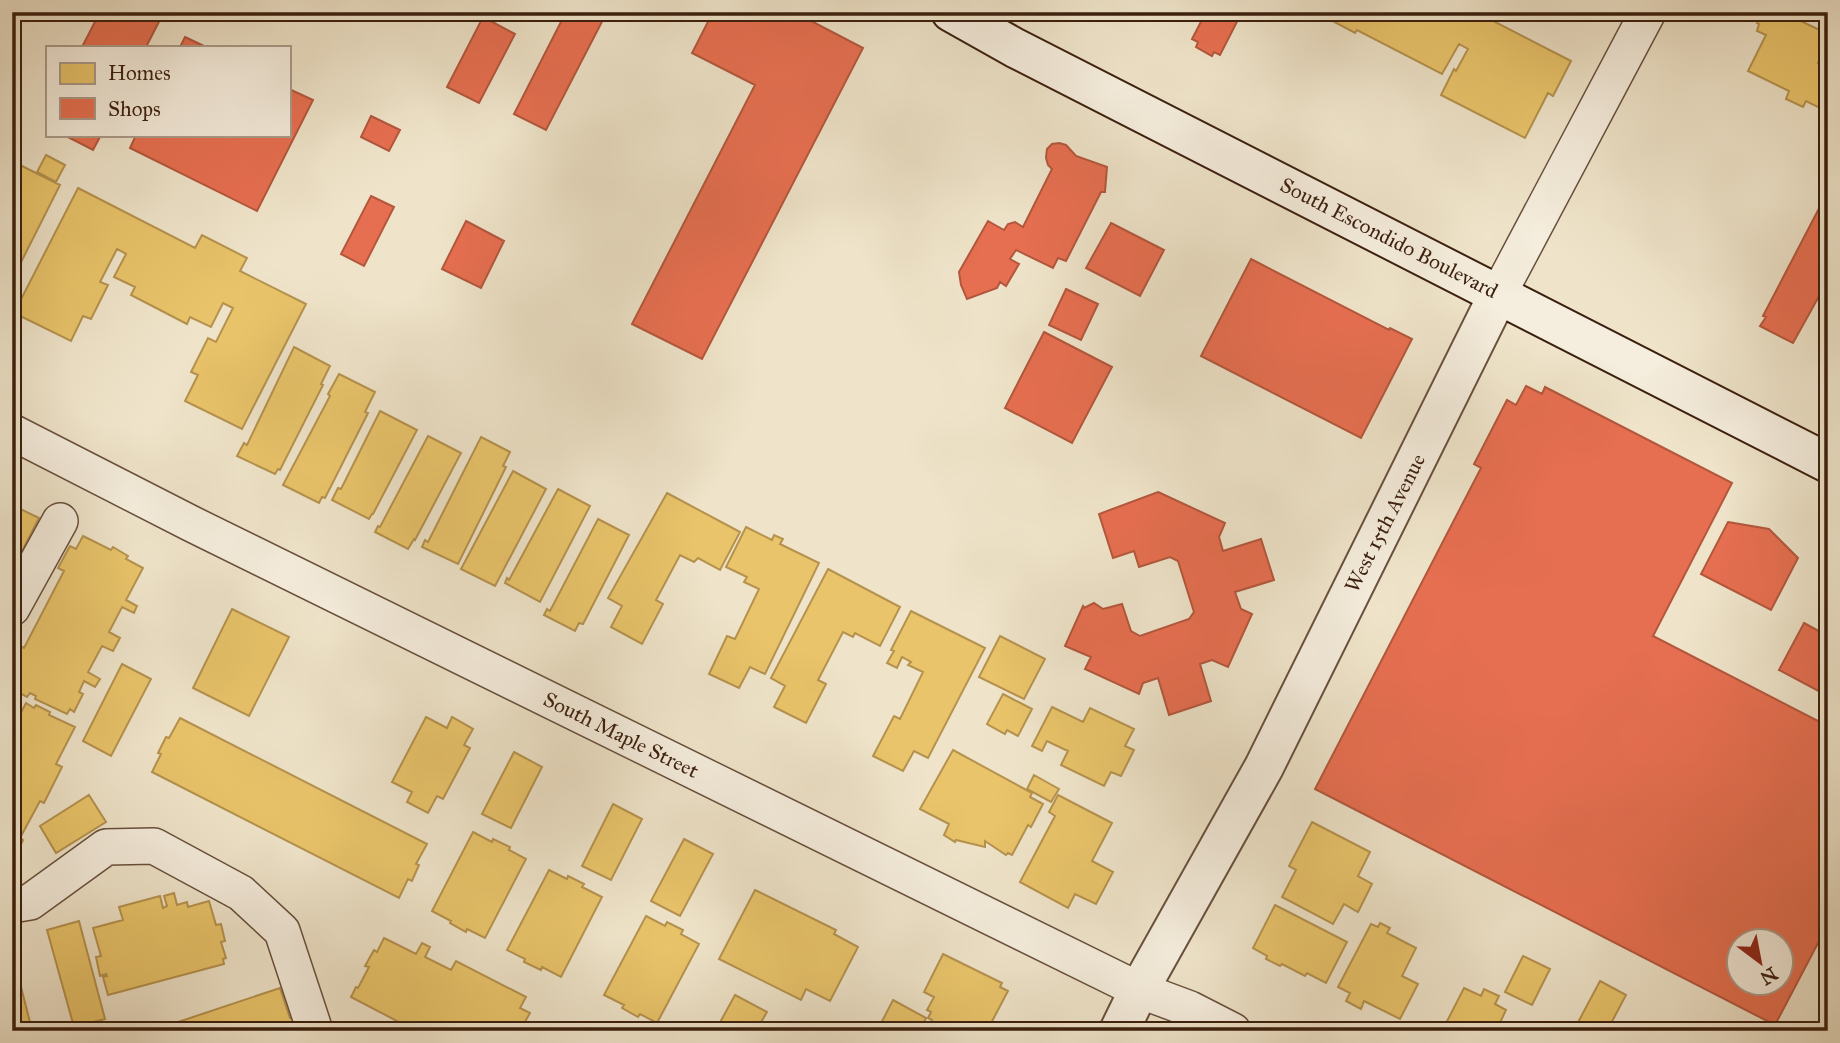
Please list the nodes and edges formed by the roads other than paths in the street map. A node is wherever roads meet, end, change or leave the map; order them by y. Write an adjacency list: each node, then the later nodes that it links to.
1 (951, 12): 3 (main road, South Escondido Boulevard)
2 (1648, 12): 3 (street, West 15th Avenue)
3 (1499, 295): 5 (main road, South Escondido Boulevard); 9 (main road, West 15th Avenue)
4 (12, 432): 9 (street, South Maple Street)
5 (1828, 463)
6 (60, 521): 7 (street)
7 (12, 608)
8 (12, 905): 10 (street)
9 (1139, 990): 11 (main road, West 15th Avenue); 12 (street, South Maple Street)
10 (315, 1031)
11 (1119, 1031)
12 (1233, 1031)

